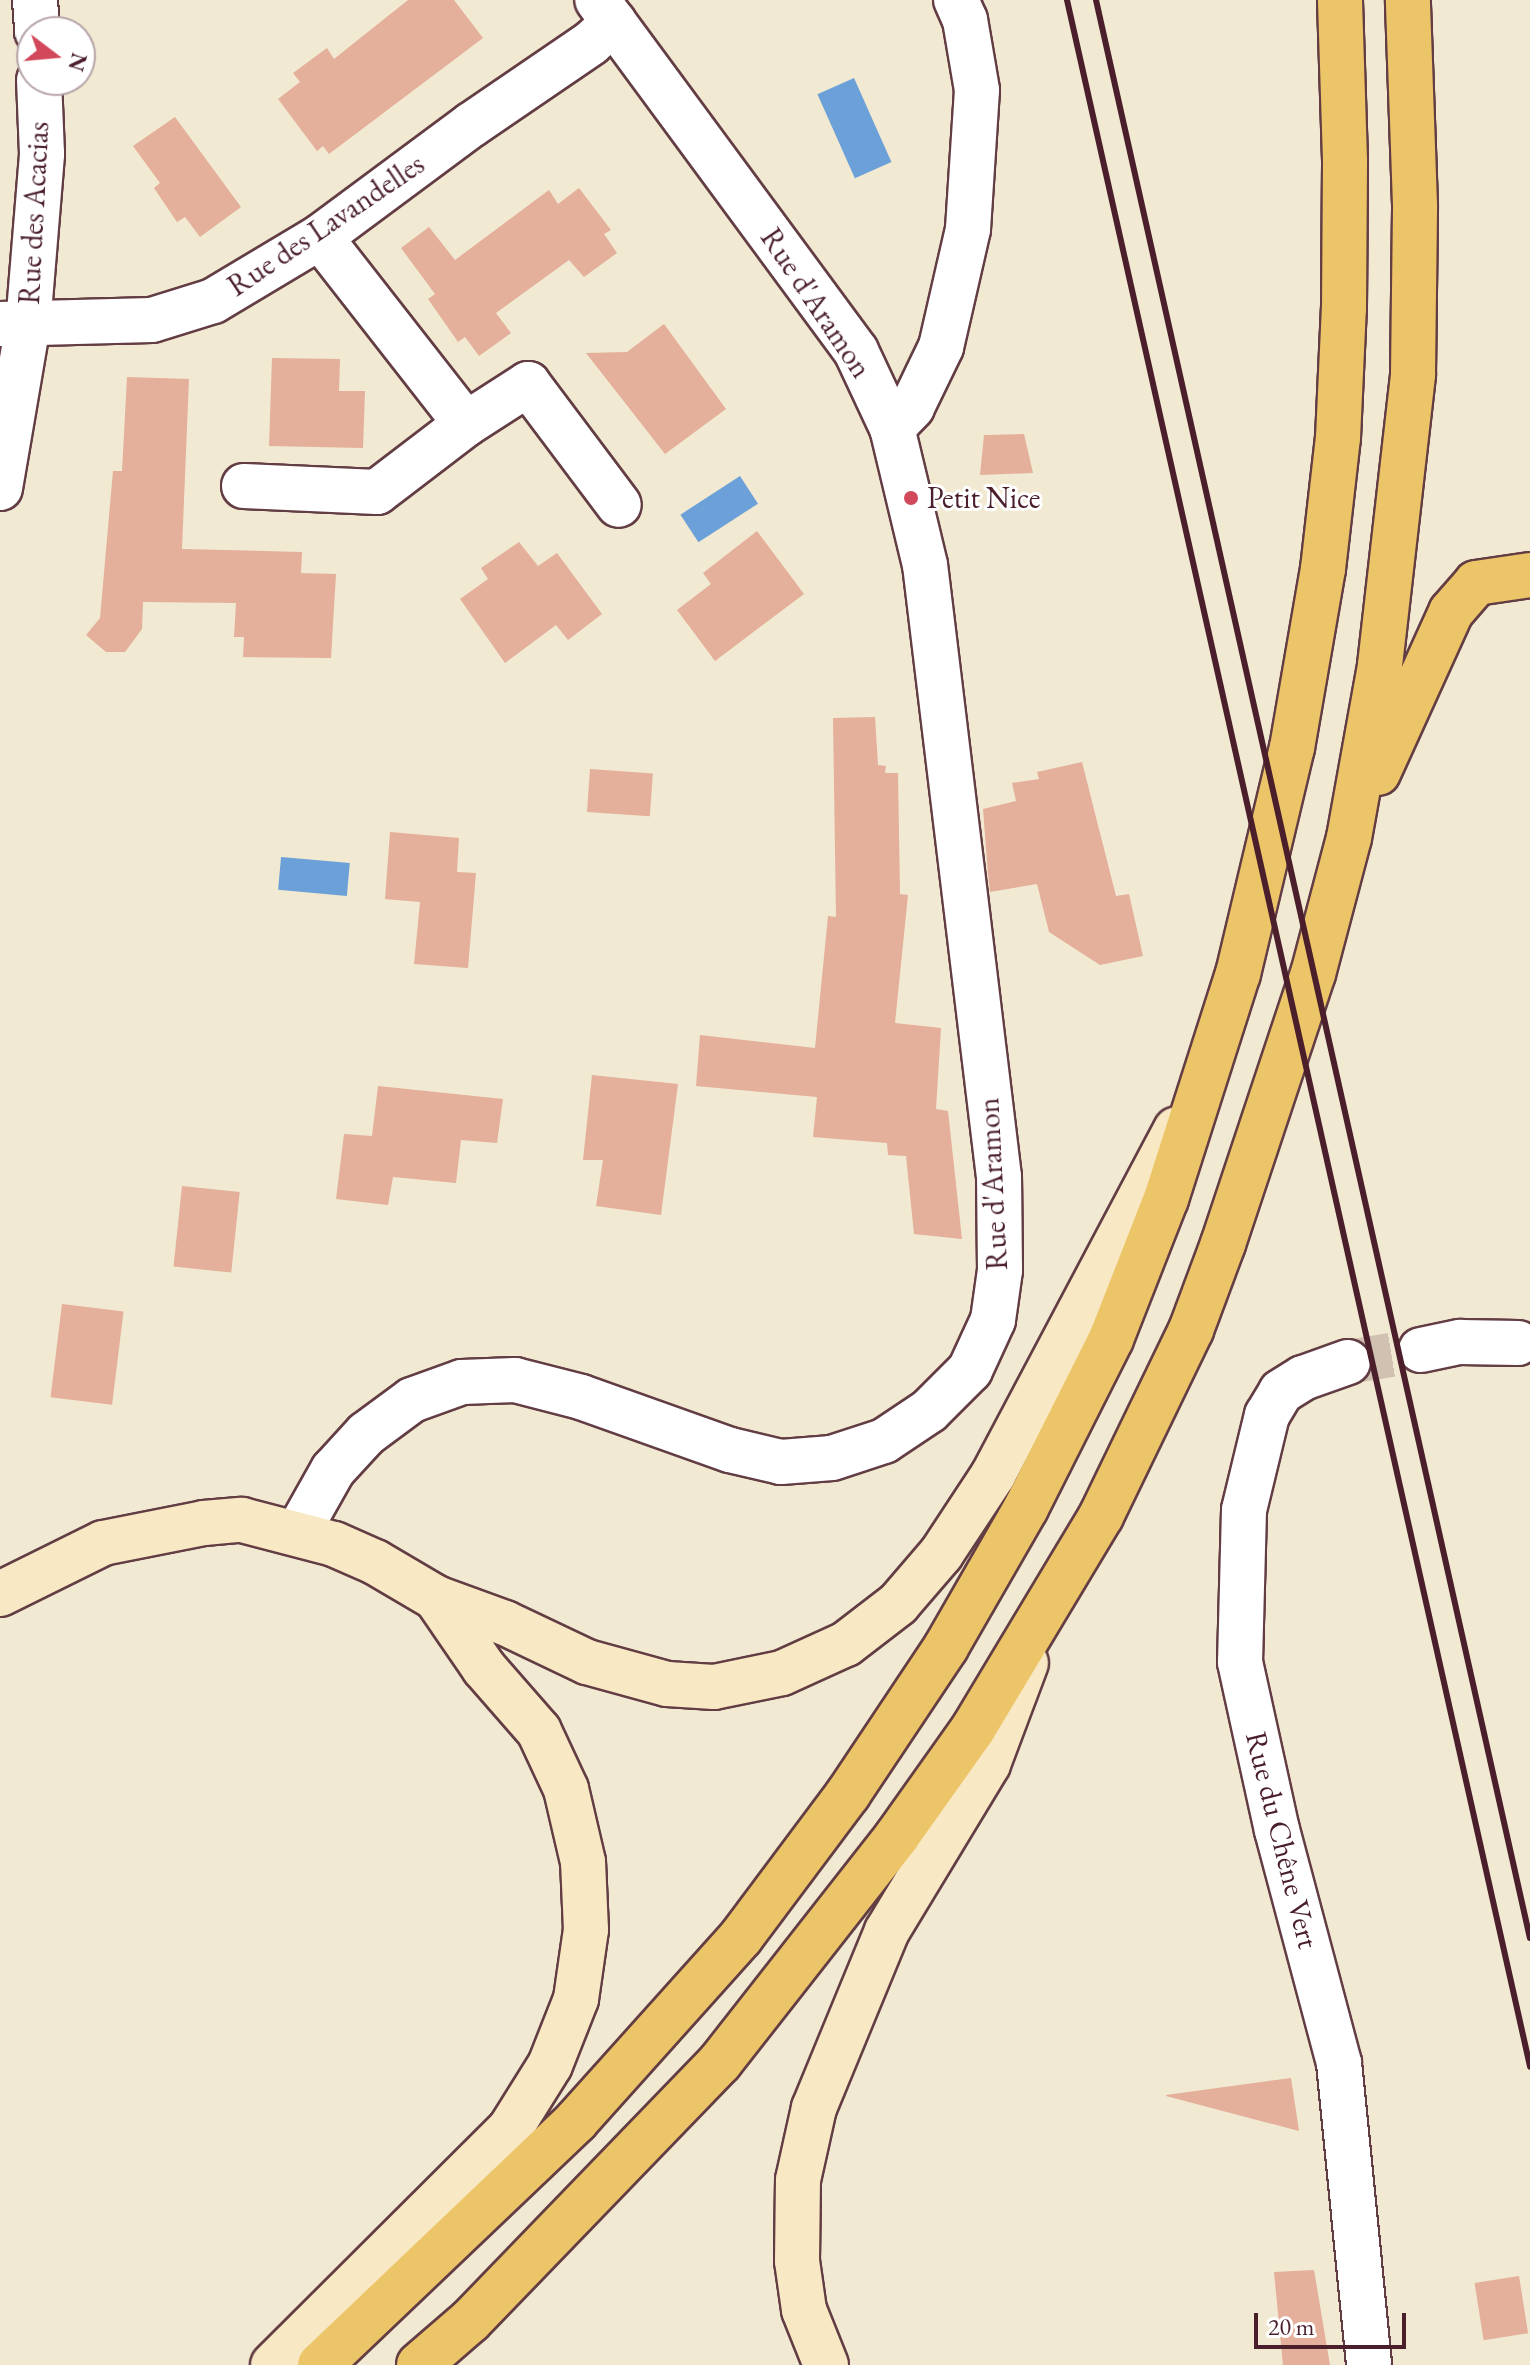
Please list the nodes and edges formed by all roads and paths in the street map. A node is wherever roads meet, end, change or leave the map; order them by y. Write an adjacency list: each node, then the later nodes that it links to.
1 (956, 0): 9 (street)
2 (1340, 0): 15 (main road)
3 (1408, 0): 14 (main road)
4 (605, 11): 6 (street, Rue des Lavandelles); 9 (street, Rue d'Aramon)
5 (40, 96): 7 (street, Rue des Acacias)
6 (320, 237): 7 (street, Rue des Lavandelles); 8 (street)
7 (14, 324): 11 (street, Rue des Acacias)
8 (466, 424): 10 (street); 12 (street)
9 (892, 428): 19 (street, Rue d'Aramon)
10 (244, 486)
11 (0, 488)
12 (619, 505)
13 (1530, 575): 14 (main road)
14 (1349, 838): 22 (main road)
15 (1211, 1065): 21 (main road); 24 (main road)
16 (1526, 1343): 17 (street)
17 (1421, 1350)
18 (1348, 1362): 27 (street, Rue du Chêne Vert)
19 (298, 1532): 20 (main road); 21 (main road)
20 (0, 1594)
21 (436, 1598): 23 (main road)
22 (1047, 1608): 25 (main road); 26 (main road)
23 (273, 2365)
24 (320, 2365)
25 (419, 2365)
26 (826, 2365)
27 (1369, 2365)

